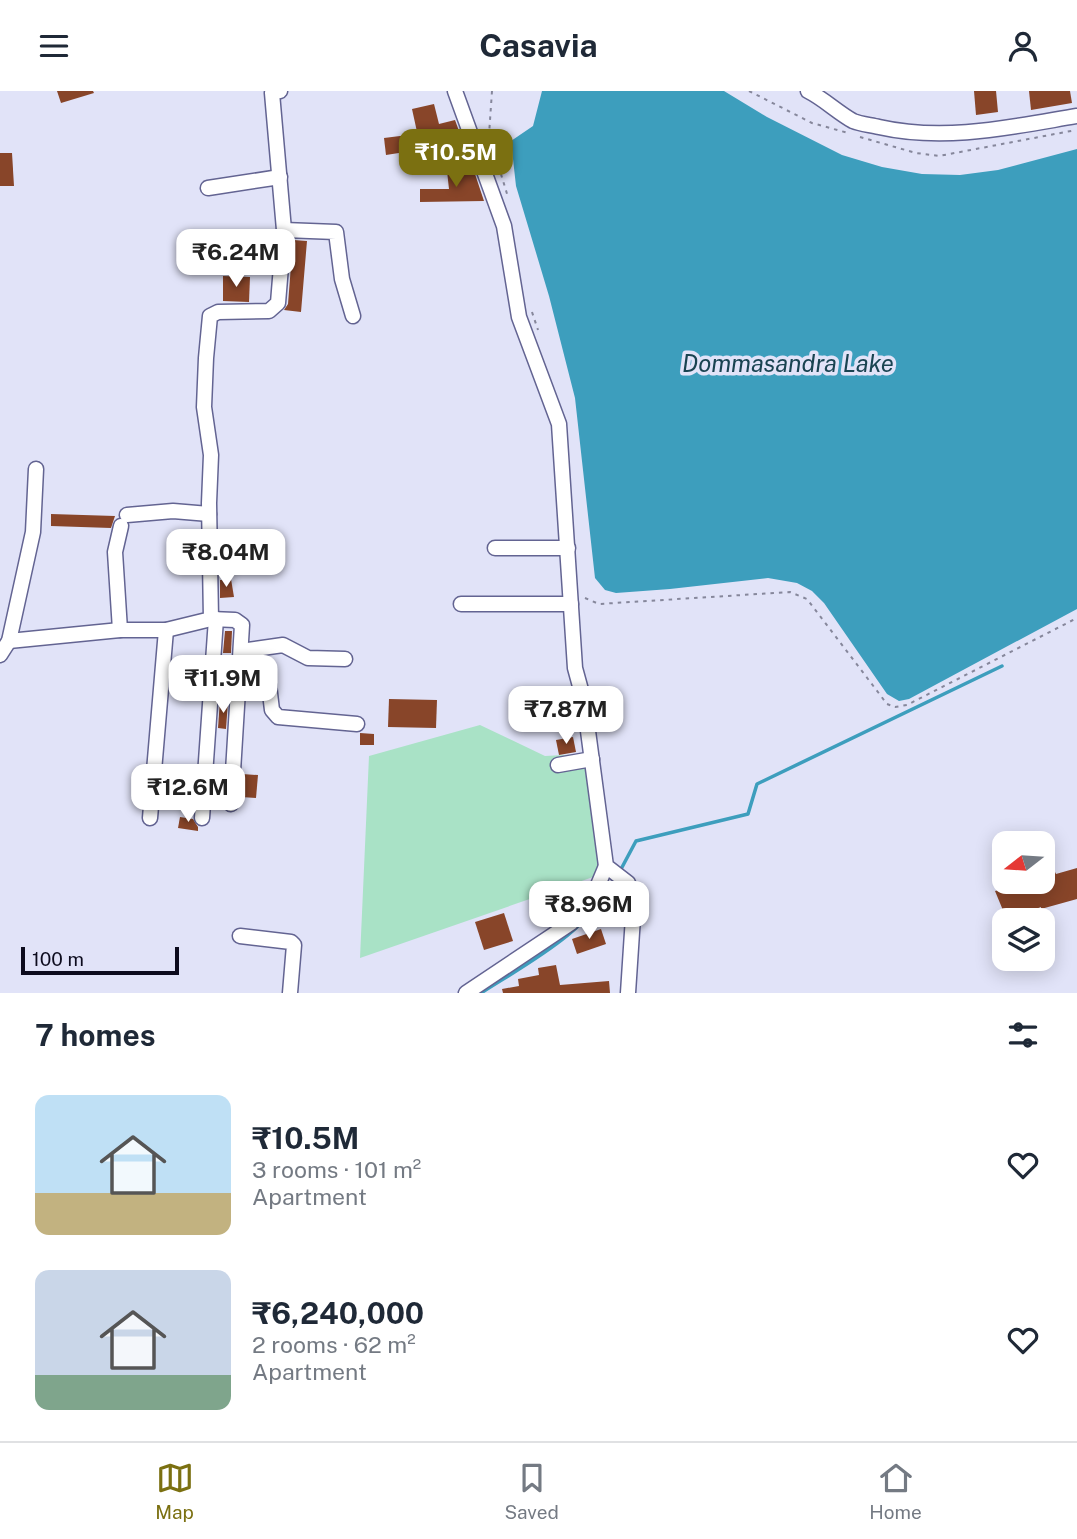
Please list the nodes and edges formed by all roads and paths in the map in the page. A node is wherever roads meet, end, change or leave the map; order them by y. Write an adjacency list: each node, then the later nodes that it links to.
1 (280, 91): 5 (street)
2 (455, 91): 12 (street)
3 (808, 91): 4 (street)
4 (1077, 116)
5 (280, 177): 6 (street); 7 (street)
6 (208, 188)
7 (284, 230): 8 (street); 10 (street)
8 (353, 316)
9 (36, 469): 19 (street)
10 (209, 514): 16 (street); 17 (street)
11 (495, 548): 12 (street)
12 (568, 548): 13 (street)
13 (577, 601): 14 (street); 15 (path); 25 (street)
14 (461, 604)
15 (1077, 618)
16 (213, 619): 18 (street); 20 (street); 29 (street)
17 (120, 630): 18 (street); 19 (street)
18 (166, 630): 28 (street)
19 (9, 641): 21 (street)
20 (242, 651): 22 (street); 23 (street)
21 (0, 655)
22 (345, 659)
23 (239, 684): 24 (street); 27 (street)
24 (357, 724)
25 (592, 759): 26 (street); 30 (street)
26 (558, 765)
27 (231, 804)
28 (150, 818)
29 (202, 818)
30 (606, 866): 33 (street); 34 (street)
31 (240, 936): 32 (street)
32 (290, 993)
33 (466, 993)
34 (628, 993)

